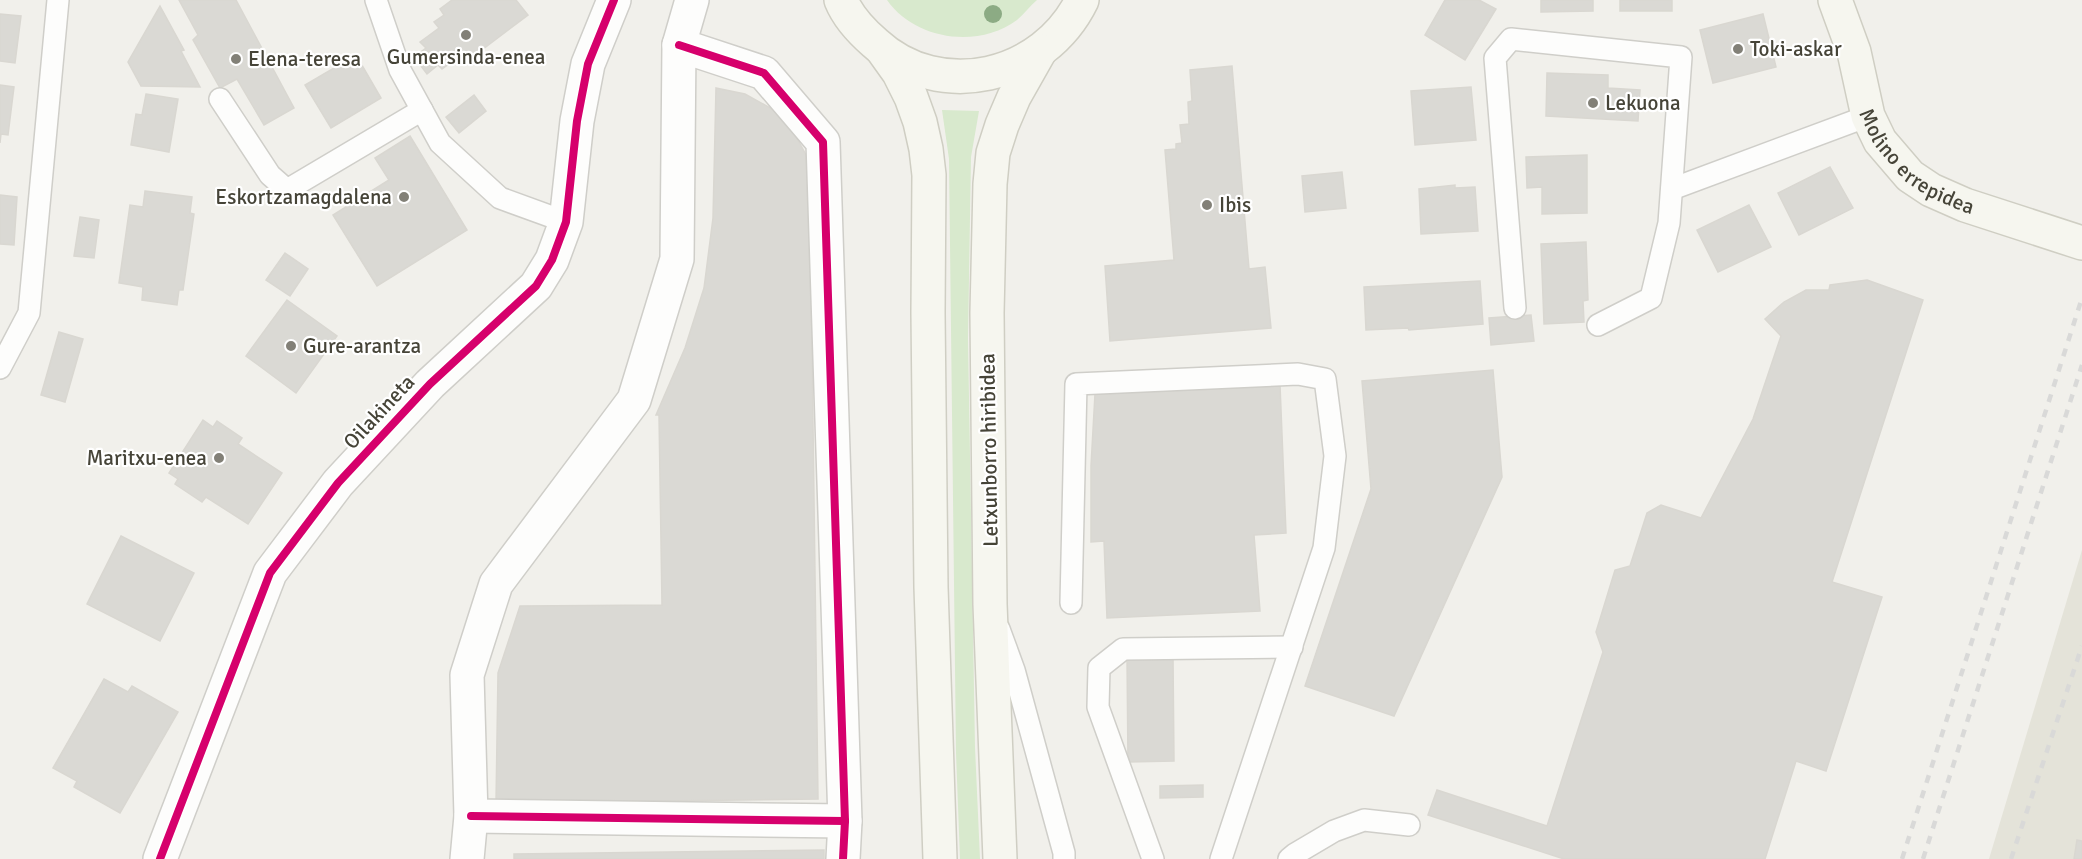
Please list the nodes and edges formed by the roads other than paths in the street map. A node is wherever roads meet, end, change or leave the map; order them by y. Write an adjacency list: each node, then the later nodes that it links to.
1 (58, 0): 19 (lane)
2 (376, 0): 12 (lane)
3 (614, 0): 15 (street, Oilakineta)
4 (692, 0): 8 (street)
5 (1082, 0): 9 (main road)
6 (1835, 0): 13 (main road, Molino errepidea)
7 (840, 2): 10 (main road)
8 (679, 45): 23 (street); 24 (street)
9 (1040, 51): 10 (main road); 21 (main road, Letxunborro hiribidea)
10 (884, 52): 30 (main road)
11 (220, 99): 12 (lane)
12 (422, 110): 15 (lane)
13 (1868, 116): 14 (lane); 16 (main road, Molino errepidea)
14 (1672, 189): 17 (lane); 18 (lane)
15 (566, 222): 27 (street, Oilakineta)
16 (2082, 243)
17 (1515, 308)
18 (1598, 325)
19 (0, 368)
20 (1071, 603): 22 (lane)
21 (990, 604): 26 (lane); 31 (main road, Letxunborro hiribidea)
22 (1293, 647): 32 (lane); 33 (lane)
23 (471, 816): 24 (street); 28 (street)
24 (845, 821): 29 (street)
25 (1409, 825): 34 (lane)
26 (1066, 857)
27 (160, 859)
28 (467, 859)
29 (843, 859)
30 (940, 859)
31 (1000, 859)
32 (1153, 859)
33 (1221, 859)
34 (1289, 859)

